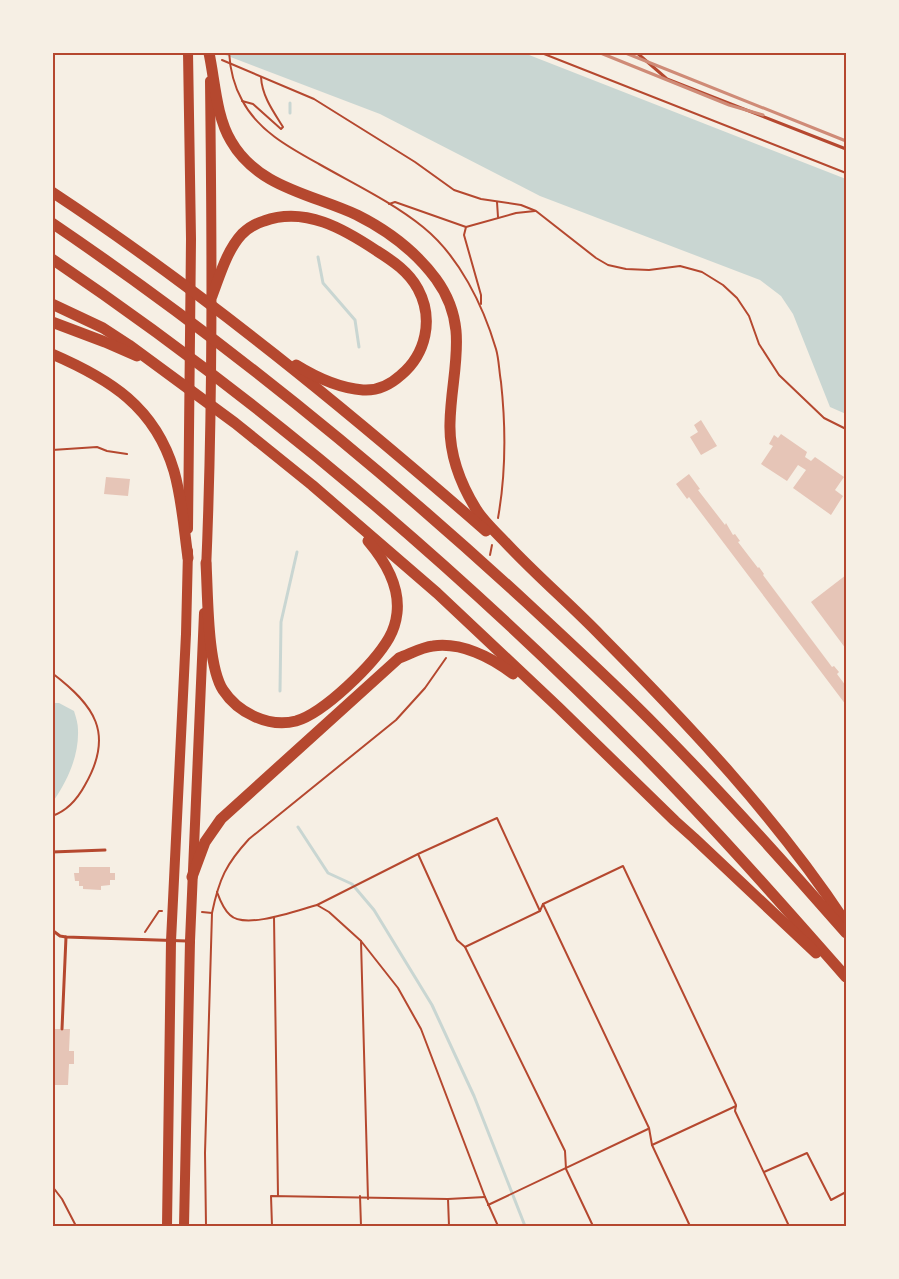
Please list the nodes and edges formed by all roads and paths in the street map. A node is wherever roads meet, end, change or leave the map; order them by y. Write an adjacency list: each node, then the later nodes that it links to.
1 (229, 52): 6 (path)
2 (539, 52): 10 (path)
3 (636, 52): 9 (lane)
4 (188, 53): 32 (main road)
5 (212, 58): 7 (path); 21 (main road); 34 (highway)
6 (232, 71)
7 (261, 77): 8 (path); 13 (path)
8 (242, 100)
9 (846, 149)
10 (846, 173)
11 (52, 187): 15 (highway)
12 (52, 192): 15 (highway)
13 (497, 202): 16 (path); 17 (path)
14 (388, 204): 19 (path)
15 (73, 205): 25 (highway)
16 (536, 210): 17 (path); 28 (path)
17 (498, 217): 19 (path)
18 (52, 224): 50 (highway)
19 (466, 227): 23 (path)
20 (52, 259): 56 (highway)
21 (212, 296): 25 (highway); 33 (main road)
22 (52, 304): 27 (highway)
23 (480, 306)
24 (52, 322): 27 (highway)
25 (251, 336): 34 (highway)
26 (52, 354): 32 (highway)
27 (163, 369): 31 (highway)
28 (846, 429)
29 (52, 450): 30 (path)
30 (127, 454)
31 (312, 485): 33 (highway); 37 (highway)
32 (188, 558): 53 (main road)
33 (206, 563): 42 (main road)
34 (544, 581): 48 (highway)
35 (52, 673): 38 (path)
36 (415, 699): 43 (path)
37 (558, 707): 42 (highway); 57 (highway)
38 (52, 816)
39 (105, 850): 40 (lane)
40 (52, 852)
41 (418, 854): 45 (path); 46 (path); 55 (path)
42 (192, 877): 54 (main road)
43 (216, 892): 47 (path); 75 (path)
44 (543, 904): 46 (path); 59 (path); 60 (path)
45 (317, 905): 47 (path); 52 (path)
46 (540, 911): 55 (path)
47 (274, 917): 66 (path)
48 (846, 923)
49 (52, 930): 51 (lane)
50 (846, 933)
51 (66, 938): 53 (lane); 58 (lane)
52 (361, 940): 68 (path); 69 (path)
53 (171, 941): 54 (lane); 73 (main road)
54 (190, 941): 74 (main road)
55 (465, 947): 62 (path)
56 (846, 977)
57 (846, 982)
58 (62, 1029)
59 (736, 1106): 61 (path); 63 (path)
60 (649, 1128): 61 (path); 62 (path)
61 (652, 1145): 81 (path)
62 (566, 1168): 71 (path); 80 (path)
63 (764, 1172): 65 (path); 82 (path)
64 (52, 1186): 72 (path)
65 (846, 1192)
66 (278, 1196): 67 (path); 76 (path)
67 (360, 1196): 69 (path); 77 (path)
68 (484, 1197): 70 (path); 71 (path)
69 (368, 1199): 70 (path)
70 (448, 1199): 78 (path)
71 (488, 1205): 79 (path)
72 (76, 1226)
73 (167, 1226)
74 (184, 1226)
75 (206, 1226)
76 (272, 1226)
77 (361, 1226)
78 (449, 1226)
79 (498, 1226)
80 (593, 1226)
81 (690, 1226)
82 (790, 1226)

